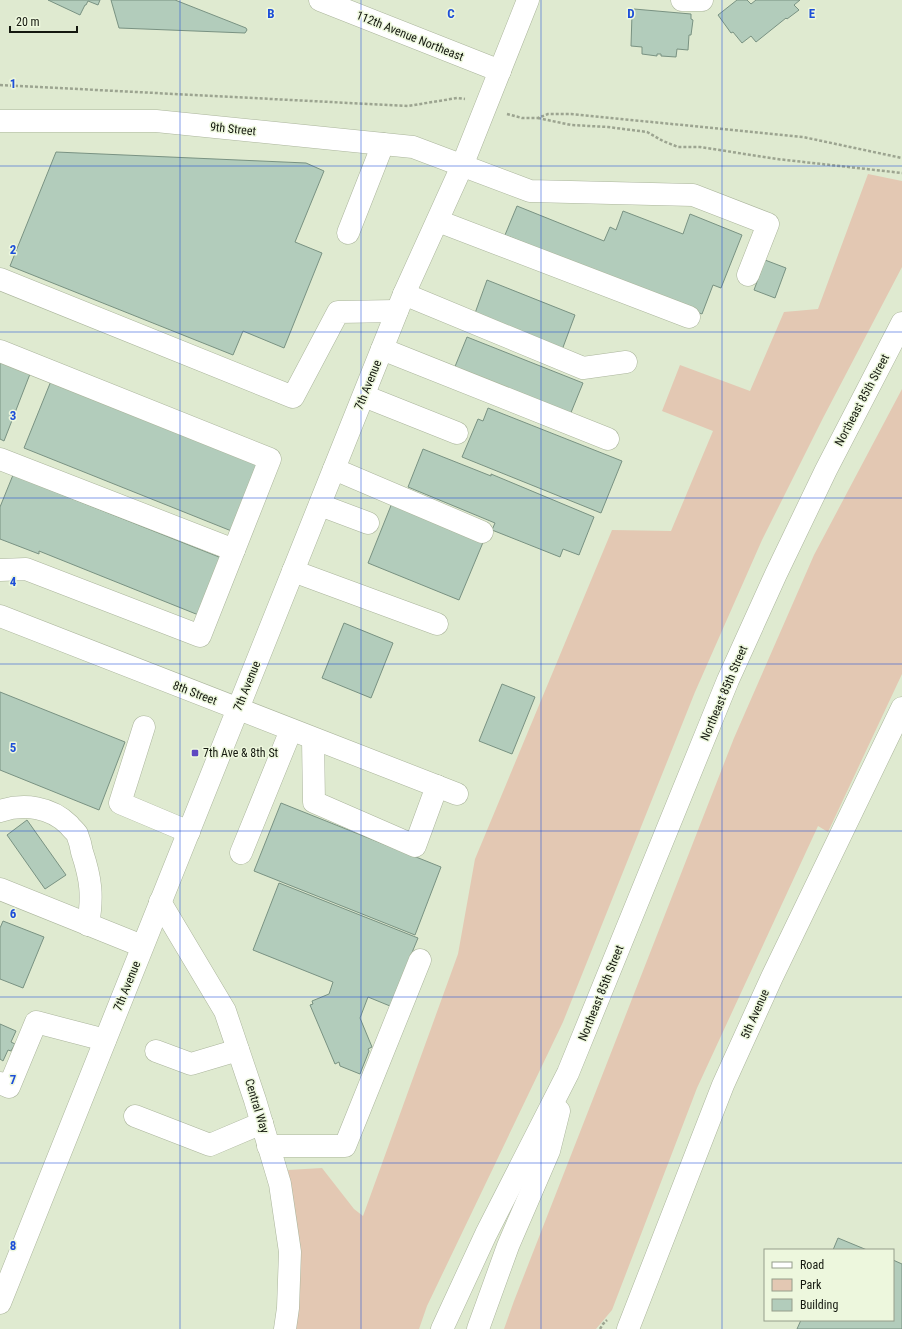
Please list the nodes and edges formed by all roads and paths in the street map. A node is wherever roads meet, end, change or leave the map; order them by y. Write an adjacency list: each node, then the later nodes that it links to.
1 (320, 0): 5 (street, 112th Avenue Northeast)
2 (528, 0): 5 (street, 7th Avenue)
3 (682, 0): 4 (street)
4 (702, 0)
5 (500, 71): 13 (street, 7th Avenue)
6 (0, 85): 7 (path)
7 (457, 98)
8 (506, 114): 9 (path)
9 (538, 118): 12 (path); 14 (path)
10 (0, 121): 11 (street, 9th Street)
11 (383, 144): 13 (street, 9th Street); 16 (street)
12 (902, 158)
13 (462, 166): 15 (street, 7th Avenue); 17 (street, 9th Street)
14 (902, 173)
15 (438, 221): 19 (street, 7th Avenue); 20 (street)
16 (348, 233)
17 (748, 275)
18 (0, 279): 19 (street)
19 (401, 303): 22 (street, 7th Avenue); 24 (street)
20 (689, 317)
21 (902, 323): 56 (street, Northeast 85th Street)
22 (382, 349): 25 (street, 7th Avenue); 27 (street)
23 (0, 351): 33 (street)
24 (626, 362)
25 (364, 396): 26 (street); 29 (street, 7th Avenue)
26 (457, 433)
27 (608, 439)
28 (0, 459): 33 (street)
29 (334, 469): 30 (street, 7th Avenue); 32 (street)
30 (320, 505): 31 (street); 35 (street, 7th Avenue)
31 (368, 523)
32 (482, 532)
33 (234, 550): 34 (street)
34 (0, 570)
35 (293, 571): 37 (street); 39 (street, 7th Avenue)
36 (0, 616): 39 (street, 8th Street)
37 (437, 624)
38 (902, 708): 65 (street, 5th Avenue)
39 (238, 710): 41 (street, 8th Street); 46 (street, 7th Avenue)
40 (144, 726): 46 (street)
41 (291, 730): 42 (street, 8th Street); 47 (street)
42 (314, 739): 43 (street, 8th Street); 43 (street)
43 (437, 786): 44 (street, 8th Street)
44 (457, 794)
45 (0, 811): 50 (street)
46 (189, 832): 49 (street, 7th Avenue)
47 (241, 853)
48 (0, 890): 50 (street)
49 (160, 902): 51 (street, 7th Avenue); 54 (street, Central Way)
50 (88, 925): 51 (street)
51 (142, 946): 53 (street, 7th Avenue)
52 (420, 960): 60 (street)
53 (105, 1040): 57 (street); 61 (street, 7th Avenue)
54 (238, 1050): 55 (street); 59 (street, Central Way)
55 (156, 1051)
56 (568, 1073): 63 (street, Northeast 85th Street); 64 (street, Northeast 85th Street)
57 (0, 1083)
58 (135, 1116): 59 (street)
59 (262, 1123): 60 (street, Central Way)
60 (268, 1146): 62 (street, Central Way)
61 (0, 1302)
62 (285, 1329)
63 (442, 1329)
64 (478, 1329)
65 (628, 1329)

